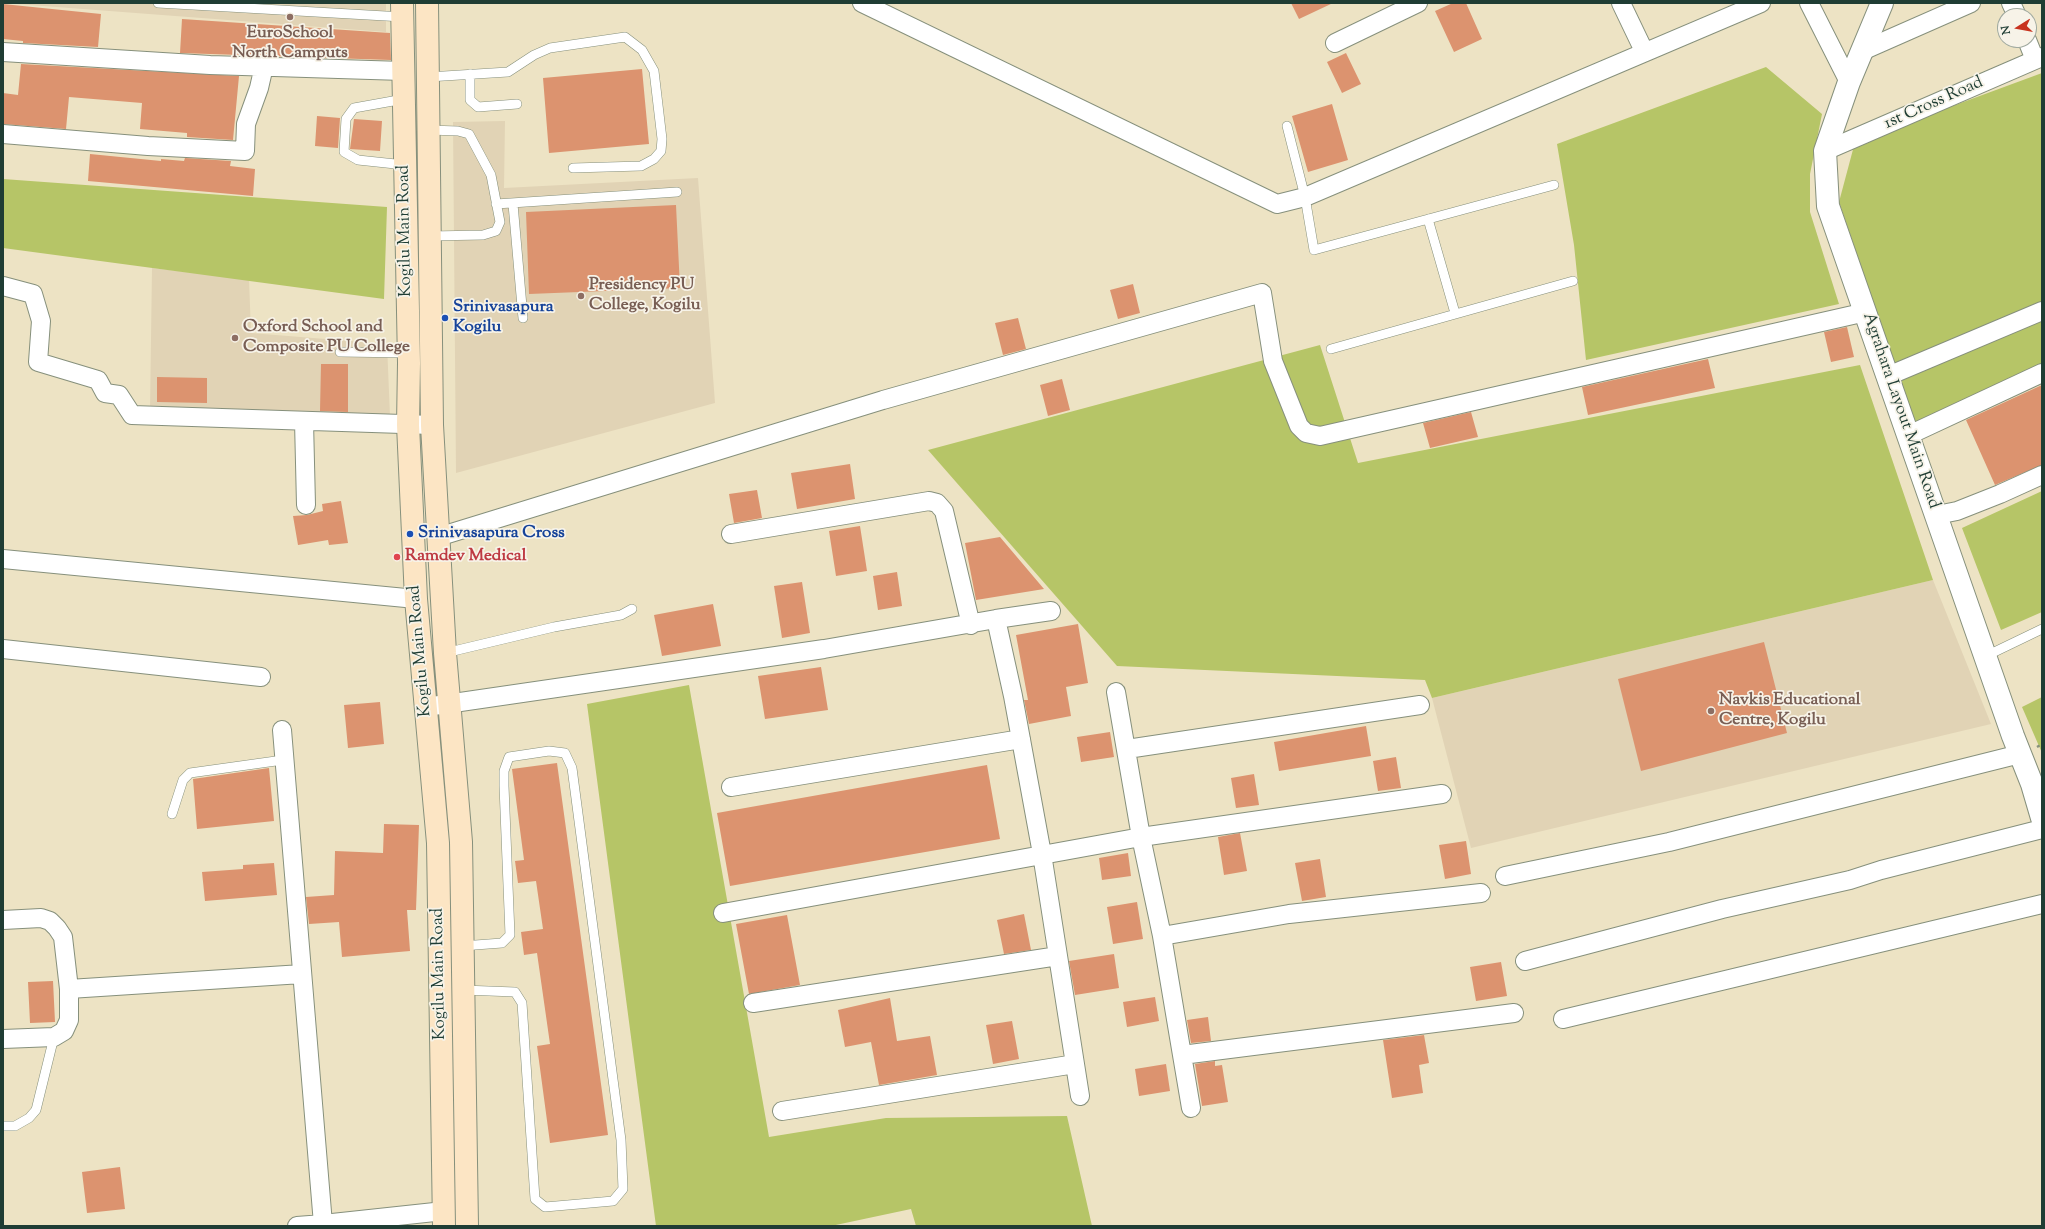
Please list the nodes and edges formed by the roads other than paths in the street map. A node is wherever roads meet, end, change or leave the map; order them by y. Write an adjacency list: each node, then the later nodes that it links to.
1 (158, 3): 10 (lane)
2 (427, 3): 21 (main road, Kogilu Main Road)
3 (862, 3): 33 (street)
4 (1418, 3): 12 (street)
5 (1621, 3): 14 (street)
6 (1761, 3): 14 (street)
7 (1809, 3): 22 (street)
8 (1882, 3): 15 (street, Agrahara Layout Main Road)
9 (1971, 3): 15 (street)
10 (321, 8): 11 (lane)
11 (403, 10): 19 (main road, Kogilu Main Road)
12 (1335, 43)
13 (2032, 48): 17 (street)
14 (1644, 51): 33 (street)
15 (1862, 51): 22 (street, Agrahara Layout Main Road)
16 (3, 52): 18 (street)
17 (2039, 58): 28 (street, 1st Cross Road)
18 (264, 66): 19 (street); 27 (street)
19 (403, 71): 23 (main road, Kogilu Main Road)
20 (470, 74): 21 (lane); 24 (lane); 30 (lane)
21 (428, 77): 26 (main road, Kogilu Main Road)
22 (1850, 82): 28 (street, Agrahara Layout Main Road)
23 (404, 98): 29 (main road, Kogilu Main Road); 29 (lane)
24 (517, 104)
25 (1287, 126): 33 (lane)
26 (429, 130): 34 (lane); 37 (main road, Kogilu Main Road)
27 (3, 134)
28 (1825, 151): 41 (street, Agrahara Layout Main Road)
29 (405, 165): 46 (main road, Kogilu Main Road)
30 (573, 168)
31 (1554, 186): 36 (lane)
32 (677, 192): 35 (lane)
33 (1304, 197): 36 (lane)
34 (496, 204): 35 (lane); 37 (lane)
35 (513, 204): 43 (lane)
36 (1428, 219): 42 (lane)
37 (430, 236): 51 (main road, Kogilu Main Road)
38 (1573, 281): 42 (lane)
39 (3, 286): 49 (street)
40 (2042, 311): 48 (street)
41 (1866, 312): 48 (street, Agrahara Layout Main Road); 57 (street)
42 (1455, 313): 44 (lane)
43 (523, 318)
44 (1331, 350)
45 (340, 352): 46 (lane)
46 (409, 353): 50 (main road, Kogilu Main Road)
47 (2042, 373): 52 (street)
48 (1888, 376): 52 (street, Agrahara Layout Main Road)
49 (304, 421): 50 (street); 54 (street)
50 (408, 425): 51 (street); 59 (main road, Kogilu Main Road)
51 (432, 425): 57 (main road, Kogilu Main Road)
52 (1909, 435): 55 (street, Agrahara Layout Main Road)
53 (2042, 475): 55 (street)
54 (306, 505)
55 (1937, 515): 67 (street, Agrahara Layout Main Road)
56 (731, 534): 63 (street)
57 (438, 537): 66 (main road, Kogilu Main Road)
58 (3, 559): 59 (street)
59 (416, 599): 72 (main road, Kogilu Main Road)
60 (632, 609): 66 (lane)
61 (1051, 611): 62 (street)
62 (996, 620): 63 (street); 74 (street)
63 (971, 625): 70 (street)
64 (2042, 629): 67 (lane)
65 (3, 648): 68 (street)
66 (445, 653): 70 (main road, Kogilu Main Road)
67 (1986, 656): 76 (street, Agrahara Layout Main Road)
68 (261, 678)
69 (1116, 692): 75 (street)
70 (449, 704): 72 (street); 92 (main road, Kogilu Main Road)
71 (1420, 705): 75 (street)
72 (426, 706): 109 (main road, Kogilu Main Road)
73 (282, 730): 77 (street)
74 (1021, 739): 79 (street); 85 (street)
75 (1127, 749): 84 (street)
76 (2020, 754): 78 (street, Agrahara Layout Main Road); 86 (street)
77 (283, 760): 81 (lane); 95 (street)
78 (2037, 783): 82 (street, Agrahara Layout Main Road)
79 (731, 787)
80 (1442, 794): 84 (street)
81 (172, 814)
82 (2042, 818)
83 (2042, 829): 94 (street)
84 (1141, 837): 85 (street); 91 (street)
85 (1042, 854): 89 (street); 93 (street)
86 (1505, 876)
87 (1481, 893): 91 (street)
88 (2042, 904): 100 (street)
89 (724, 914)
90 (3, 920): 96 (street)
91 (1162, 936): 103 (street)
92 (462, 946): 97 (main road, Kogilu Main Road); 97 (lane)
93 (1058, 956): 98 (street); 104 (street)
94 (1525, 961)
95 (302, 974): 96 (street); 110 (street)
96 (69, 989): 101 (street)
97 (463, 990): 112 (main road, Kogilu Main Road)
98 (753, 1003)
99 (1514, 1013): 103 (street)
100 (1563, 1019)
101 (54, 1037): 102 (street); 108 (lane)
102 (3, 1039)
103 (1182, 1055): 106 (street)
104 (1075, 1064): 105 (street); 107 (street)
105 (1080, 1096)
106 (1191, 1108)
107 (782, 1111)
108 (3, 1126)
109 (444, 1218): 110 (street)
110 (323, 1224): 111 (street)
111 (297, 1226)
112 (467, 1226)

